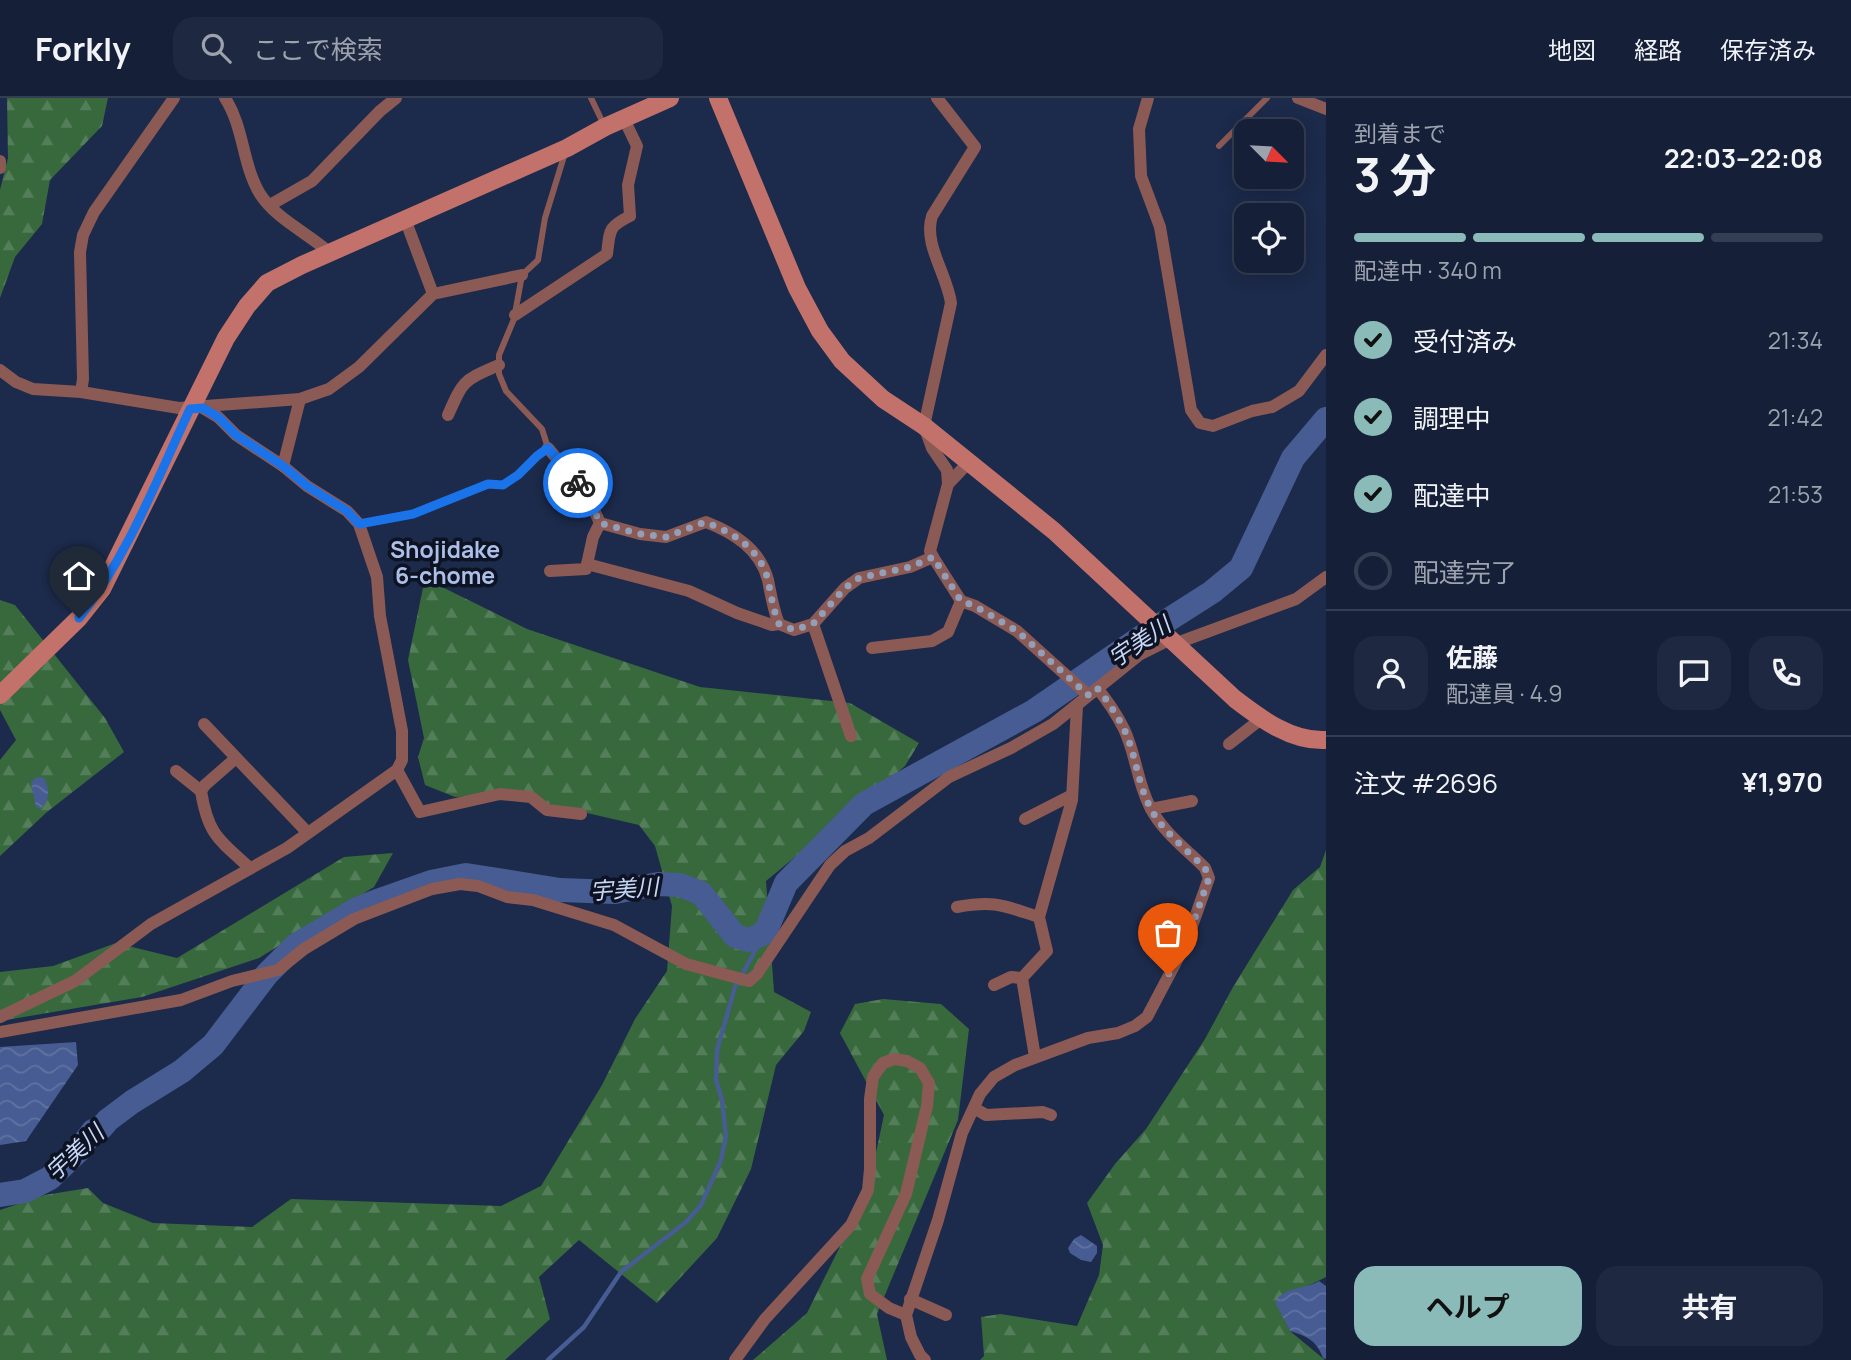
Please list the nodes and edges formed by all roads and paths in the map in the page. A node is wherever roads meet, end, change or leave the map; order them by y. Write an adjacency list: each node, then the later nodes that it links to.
1 (174, 98): 27 (street)
2 (225, 98): 18 (street)
3 (396, 98): 18 (street)
4 (591, 98): 13 (lane)
5 (670, 98): 12 (street)
6 (718, 98): 31 (street)
7 (937, 98): 31 (street)
8 (1148, 98): 24 (street)
9 (1268, 98): 14 (lane)
10 (1298, 98): 11 (street)
11 (1326, 109)
12 (624, 118): 13 (street); 23 (street)
13 (605, 127): 15 (street)
14 (1219, 146)
15 (567, 148): 19 (street); 21 (lane)
16 (0, 161): 17 (street)
17 (0, 168)
18 (270, 205): 20 (street)
19 (405, 219): 20 (street); 22 (street)
20 (330, 253): 29 (street)
21 (522, 275): 22 (street); 23 (lane)
22 (433, 294): 28 (street)
23 (515, 315): 25 (lane)
24 (1326, 355)
25 (499, 365): 30 (street); 32 (lane)
26 (3, 378): 27 (street)
27 (81, 392): 29 (street)
28 (300, 399): 29 (street); 34 (street)
29 (197, 408): 34 (street); 48 (street)
30 (448, 415)
31 (924, 426): 33 (street); 35 (street)
32 (548, 448): 36 (street); 37 (lane)
33 (970, 462): 35 (street); 45 (street)
34 (283, 466): 37 (street)
35 (948, 484): 38 (street)
36 (600, 523): 39 (street); 43 (street)
37 (359, 524): 56 (street)
38 (933, 557): 42 (street); 44 (street)
39 (587, 564): 40 (street); 43 (street)
40 (550, 571)
41 (1326, 577): 45 (street)
42 (961, 601): 46 (street); 47 (street)
43 (779, 624): 44 (street)
44 (813, 624): 52 (street)
45 (1171, 640): 47 (street); 50 (street)
46 (872, 648)
47 (1090, 691): 49 (street); 61 (street)
48 (0, 695)
49 (1077, 706): 59 (street); 71 (street)
50 (1261, 719): 53 (street); 54 (street)
51 (204, 724): 55 (street)
52 (851, 736)
53 (1326, 740)
54 (1228, 744)
55 (236, 758): 58 (street); 64 (street)
56 (397, 770): 62 (street); 64 (street)
57 (176, 771): 58 (street)
58 (201, 791): 65 (street)
59 (1072, 795): 63 (street); 67 (street)
60 (1192, 801): 61 (street)
61 (1151, 808): 72 (street)
62 (581, 814)
63 (1025, 819)
64 (308, 833): 65 (street)
65 (250, 868): 70 (street)
66 (957, 907): 67 (street)
67 (1040, 917): 68 (street)
68 (1022, 978): 69 (street); 72 (street)
69 (995, 985)
70 (0, 1017)
71 (0, 1032)
72 (1035, 1057): 73 (street)
73 (974, 1108): 74 (street); 75 (street)
74 (1051, 1115)
75 (910, 1299): 76 (street); 77 (street)
76 (906, 1315): 78 (street); 79 (street)
77 (946, 1315)
78 (735, 1360)
79 (925, 1360)

